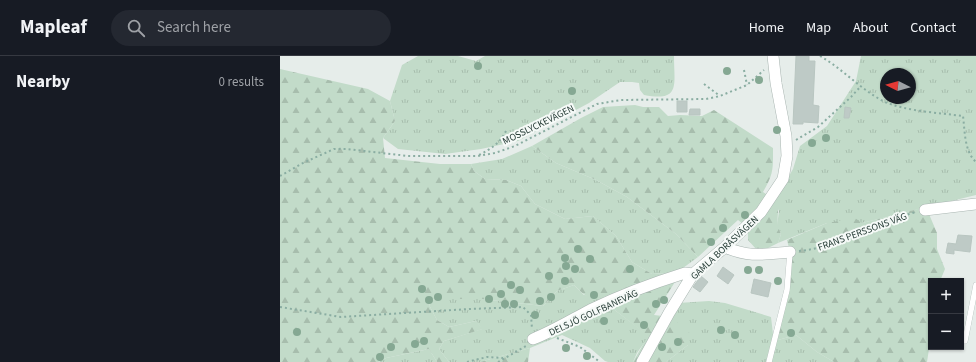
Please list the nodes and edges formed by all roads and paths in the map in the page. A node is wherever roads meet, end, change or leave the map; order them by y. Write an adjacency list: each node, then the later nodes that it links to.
1 (773, 56): 3 (street, GAMLA BORÅSVÄGEN)
2 (820, 56): 7 (path)
3 (775, 69): 6 (path, MOSSLYCKEVÄGEN); 10 (street, GAMLA BORÅSVÄGEN)
4 (744, 70): 6 (path)
5 (704, 84): 8 (path)
6 (747, 85): 8 (path, MOSSLYCKEVÄGEN)
7 (861, 86): 10 (path); 12 (path)
8 (720, 96): 11 (path, MOSSLYCKEVÄGEN)
9 (506, 132): 11 (path)
10 (786, 145): 16 (street, GAMLA BORÅSVÄGEN)
11 (478, 156): 13 (path, MOSSLYCKEVÄGEN)
12 (976, 162)
13 (280, 176)
14 (976, 204): 15 (street)
15 (925, 210): 17 (path, FRANS PERSSONS VÄG)
16 (725, 247): 17 (street); 18 (street, GAMLA BORÅSVÄGEN)
17 (790, 252): 29 (lane)
18 (693, 274): 21 (street, DELSJÖ GOLFBANEVÄG); 28 (street, GAMLA BORÅSVÄGEN)
19 (976, 285): 23 (lane)
20 (280, 307): 22 (path)
21 (550, 332): 22 (street, DELSJÖ GOLFBANEVÄG); 27 (path)
22 (532, 339): 24 (path)
23 (965, 341)
24 (503, 358): 25 (path); 26 (path)
25 (467, 362)
26 (498, 362)
27 (600, 362)
28 (642, 362)
29 (769, 362)

